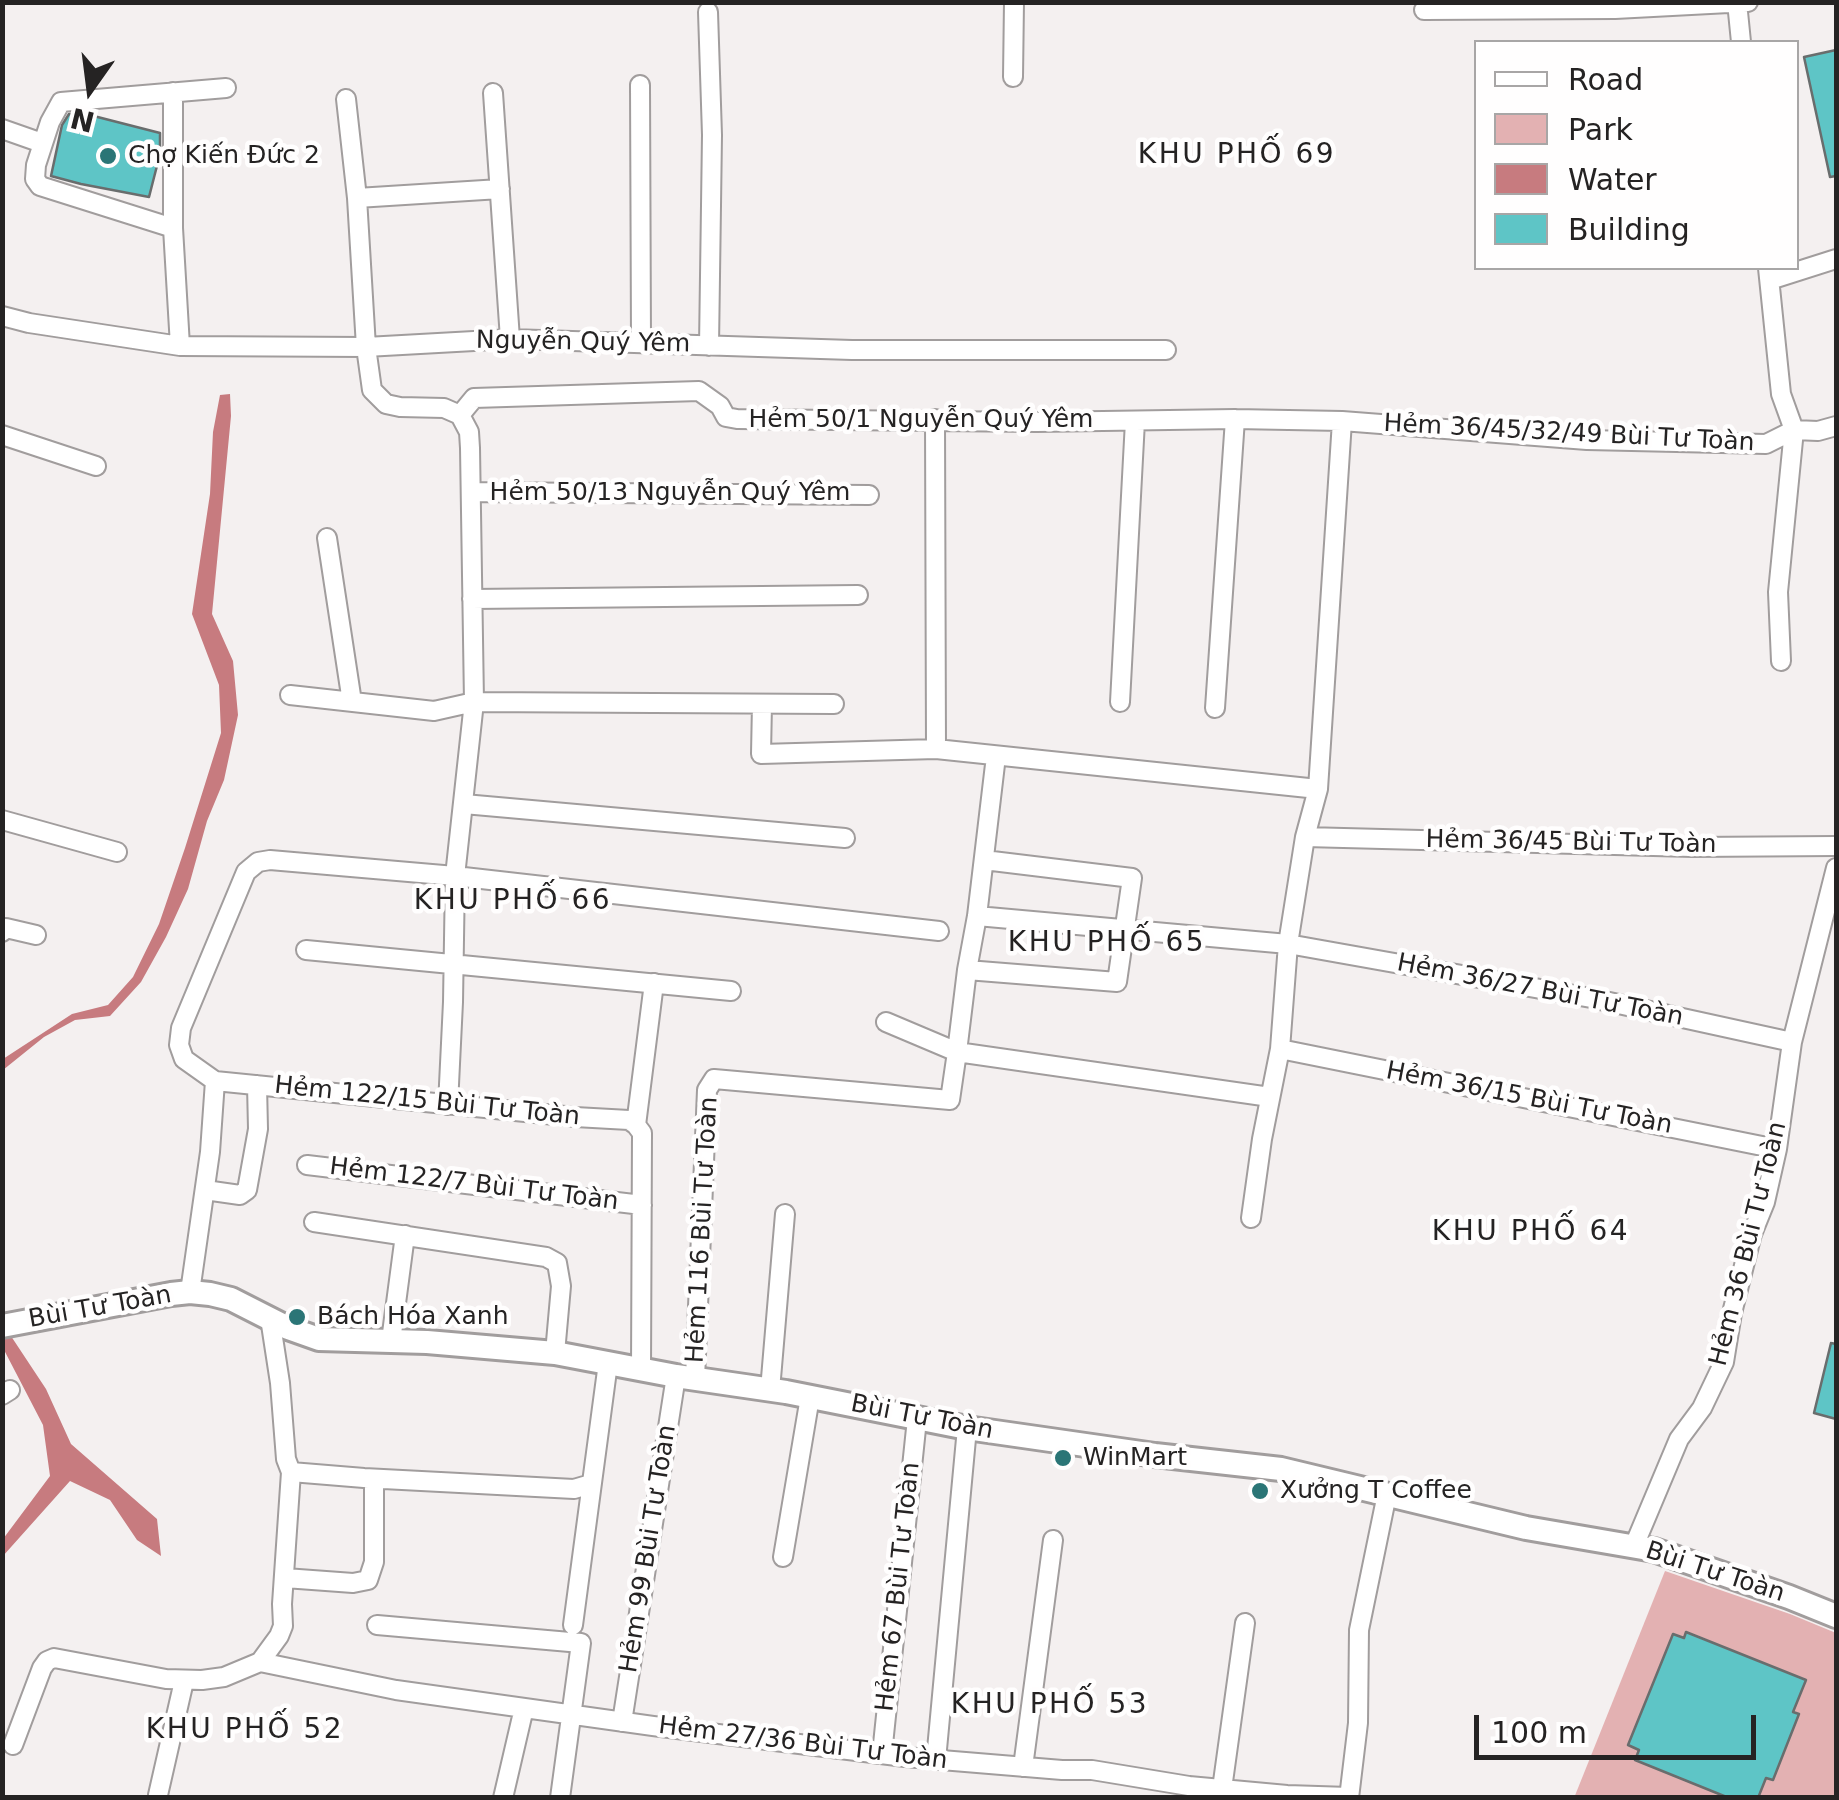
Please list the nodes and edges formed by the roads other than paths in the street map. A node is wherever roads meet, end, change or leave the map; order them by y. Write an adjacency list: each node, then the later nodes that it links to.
1 (1014, 2): 6 (street)
2 (1741, 3): 3 (street); 5 (street)
3 (1424, 10)
4 (708, 12): 24 (street)
5 (1741, 40)
6 (1013, 77)
7 (640, 85): 22 (street)
8 (226, 88): 9 (street)
9 (173, 92): 13 (street); 16 (street)
10 (493, 94): 14 (street)
11 (346, 99): 15 (street)
12 (2, 129): 13 (street)
13 (42, 143): 16 (street)
14 (500, 189): 15 (street); 21 (street)
15 (357, 198): 25 (street)
16 (173, 228): 23 (street)
17 (1836, 259): 18 (street)
18 (1799, 267)
19 (1769, 274): 33 (street)
20 (2, 316): 23 (street, Nguyễn Quý Yêm)
21 (510, 339): 22 (street, Nguyễn Quý Yêm); 25 (street, Nguyễn Quý Yêm)
22 (641, 342): 24 (street, Nguyễn Quý Yêm)
23 (180, 346): 25 (street, Nguyễn Quý Yêm)
24 (708, 346): 26 (street, Nguyễn Quý Yêm)
25 (366, 348): 27 (street)
26 (1166, 350)
27 (460, 415): 28 (street, Hẻm 50/1 Nguyễn Quý Yêm); 36 (street)
28 (935, 419): 30 (street, Hẻm 50/1 Nguyễn Quý Yêm); 49 (street)
29 (1234, 419): 30 (street, Hẻm 50/1 Nguyễn Quý Yêm); 31 (street, Hẻm 50/1 Nguyễn Quý Yêm); 48 (street)
30 (1135, 421): 45 (street)
31 (1342, 421): 33 (street, Hẻm 36/45/32/49 Bùi Tư Toàn); 51 (street)
32 (1836, 426): 33 (street, Hẻm 36/45/32/49 Bùi Tư Toàn)
33 (1794, 430): 41 (street)
34 (2, 435): 35 (street)
35 (96, 466)
36 (471, 492): 37 (street, Hẻm 50/13 Nguyễn Quý Yêm); 40 (street)
37 (869, 495)
38 (327, 538): 43 (street)
39 (858, 595): 40 (street)
40 (472, 599): 44 (street)
41 (1781, 661)
42 (290, 695): 43 (street)
43 (352, 702): 44 (street)
44 (474, 702): 46 (street); 52 (street)
45 (1120, 702)
46 (762, 704): 47 (street); 49 (street)
47 (834, 704)
48 (1215, 708)
49 (936, 748): 50 (street)
50 (996, 756): 51 (street); 58 (street)
51 (1318, 789): 55 (street)
52 (464, 804): 54 (street); 60 (street)
53 (2, 820): 57 (street)
54 (846, 838)
55 (1305, 838): 56 (street, Hẻm 36/45 Bùi Tư Toàn); 66 (street)
56 (1836, 846)
57 (117, 852)
58 (984, 860): 61 (street); 62 (street)
59 (1836, 868): 73 (street, Hẻm 36 Bùi Tư Toàn)
60 (454, 876): 63 (street); 68 (street); 76 (street)
61 (977, 916): 62 (street, Hẻm 36/27 Bùi Tư Toàn); 69 (street)
62 (1126, 930): 66 (street, Hẻm 36/27 Bùi Tư Toàn); 69 (street)
63 (939, 931)
64 (2, 932): 65 (street)
65 (36, 935)
66 (1288, 944): 73 (street, Hẻm 36/27 Bùi Tư Toàn); 74 (street)
67 (306, 950): 68 (street)
68 (454, 964): 70 (street); 79 (street)
69 (966, 970): 75 (street)
70 (654, 984): 71 (street); 80 (street)
71 (731, 991)
72 (886, 1022): 75 (street)
73 (1792, 1042): 81 (street, Hẻm 36 Bùi Tư Toàn)
74 (1280, 1048): 78 (street); 81 (street, Hẻm 36/15 Bùi Tư Toàn)
75 (958, 1052): 78 (street); 96 (street, Hẻm 116 Bùi Tư Toàn)
76 (215, 1081): 77 (street, Hẻm 122/15 Bùi Tư Toàn); 83 (street)
77 (257, 1085): 79 (street, Hẻm 122/15 Bùi Tư Toàn); 83 (street)
78 (1270, 1098): 86 (street)
79 (448, 1105): 80 (street, Hẻm 122/15 Bùi Tư Toàn)
80 (636, 1125): 84 (street)
81 (1777, 1149): 106 (street, Hẻm 36 Bùi Tư Toàn)
82 (306, 1165): 84 (street, Hẻm 122/7 Bùi Tư Toàn)
83 (205, 1190): 89 (street)
84 (642, 1205): 95 (street)
85 (785, 1214): 97 (street)
86 (1251, 1218)
87 (314, 1222): 88 (street)
88 (405, 1235): 92 (street); 93 (street)
89 (190, 1292): 90 (street, Bùi Tư Toàn); 91 (street, Bùi Tư Toàn)
90 (270, 1318): 92 (street, Bùi Tư Toàn); 101 (street)
91 (2, 1326)
92 (391, 1341): 93 (street, Bùi Tư Toàn)
93 (554, 1354): 94 (street, Bùi Tư Toàn)
94 (608, 1363): 95 (street, Bùi Tư Toàn); 103 (street)
95 (642, 1370): 96 (street, Bùi Tư Toàn)
96 (686, 1377): 97 (street, Bùi Tư Toàn); 117 (street, Hẻm 99 Bùi Tư Toàn)
97 (770, 1390): 98 (street, Bùi Tư Toàn)
98 (810, 1397): 99 (street, Bùi Tư Toàn); 107 (street)
99 (917, 1419): 100 (street, Bùi Tư Toàn); 119 (street, Hẻm 67 Bùi Tư Toàn)
100 (966, 1428): 104 (street, Bùi Tư Toàn); 120 (street)
101 (291, 1472): 102 (street); 108 (street)
102 (374, 1479): 103 (street); 108 (street)
103 (591, 1484): 112 (street)
104 (1386, 1494): 106 (street, Bùi Tư Toàn); 124 (street)
105 (1053, 1540): 121 (street)
106 (1634, 1546): 109 (street, Bùi Tư Toàn)
107 (782, 1557)
108 (285, 1578): 113 (street)
109 (1836, 1616)
110 (1245, 1623): 122 (street)
111 (376, 1625): 116 (street)
112 (573, 1625)
113 (260, 1662): 114 (street); 115 (street, Hẻm 27/36 Bùi Tư Toàn)
114 (184, 1681): 118 (street); 123 (street)
115 (524, 1708): 116 (street, Hẻm 27/36 Bùi Tư Toàn); 125 (street)
116 (572, 1715): 117 (street, Hẻm 27/36 Bùi Tư Toàn); 126 (street)
117 (622, 1722): 119 (street, Hẻm 27/36 Bùi Tư Toàn)
118 (14, 1745)
119 (882, 1754): 120 (street, Hẻm 27/36 Bùi Tư Toàn)
120 (936, 1760): 121 (street, Hẻm 27/36 Bùi Tư Toàn)
121 (1022, 1767): 122 (street, Hẻm 27/36 Bùi Tư Toàn)
122 (1232, 1792): 124 (street, Hẻm 27/36 Bùi Tư Toàn)
123 (158, 1795)
124 (1349, 1797)
125 (503, 1798)
126 (560, 1798)

